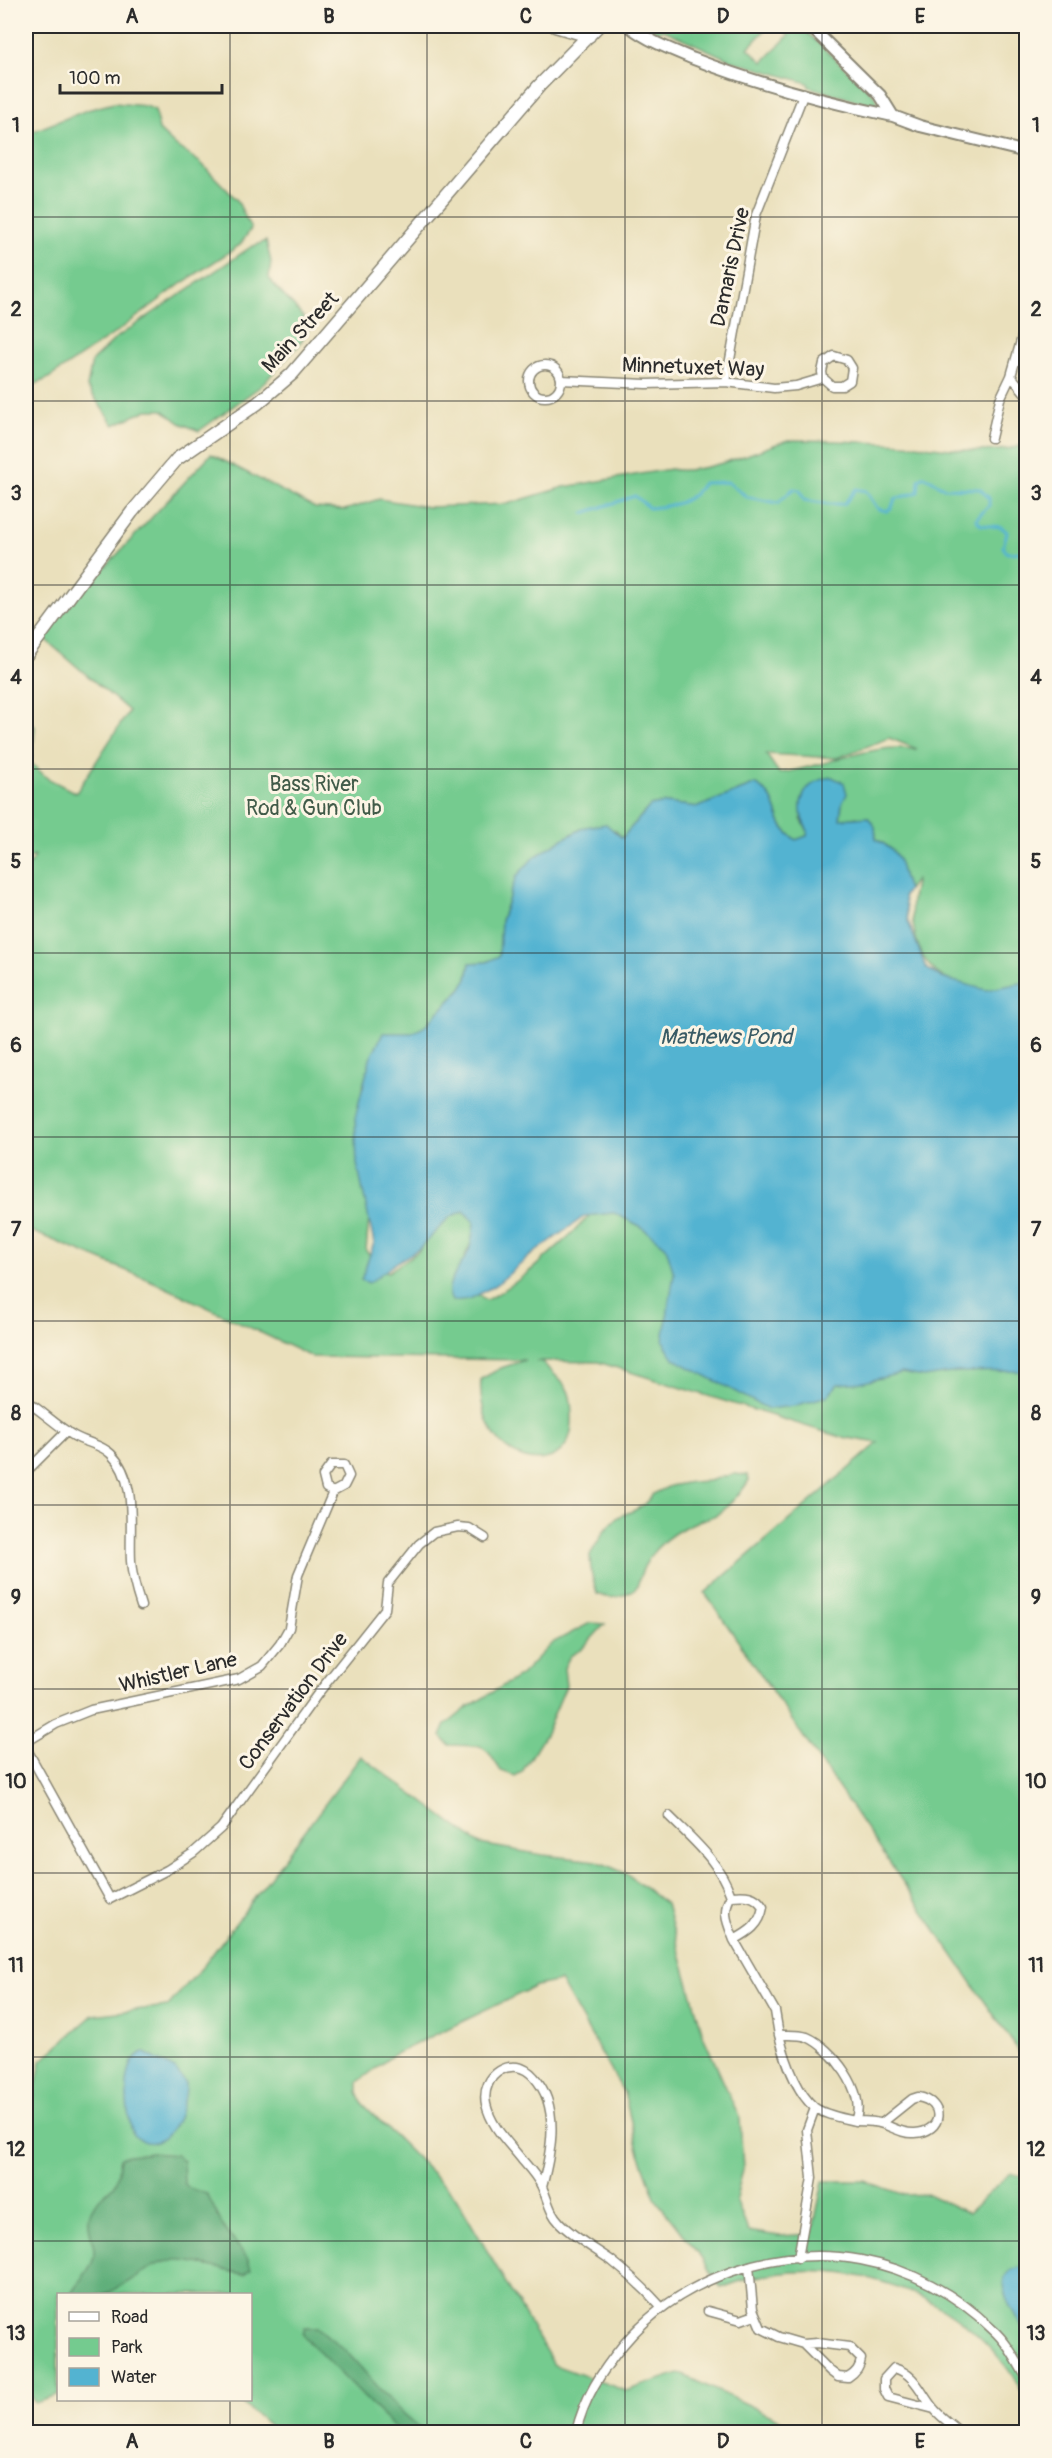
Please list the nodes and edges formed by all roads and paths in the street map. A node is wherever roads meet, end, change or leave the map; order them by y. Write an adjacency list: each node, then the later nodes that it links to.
1 (555, 26): 5 (main road)
2 (598, 26): 5 (main road, Main Street)
3 (629, 26): 6 (street)
4 (810, 26): 7 (street)
5 (589, 36): 16 (main road, Main Street)
6 (804, 93): 7 (street); 13 (street, Damaris Drive)
7 (893, 116): 8 (street)
8 (1026, 152)
9 (1026, 323): 10 (street)
10 (1011, 376): 14 (street); 15 (street)
11 (823, 378): 13 (street, Minnetuxet Way)
12 (561, 380): 13 (street, Minnetuxet Way)
13 (726, 382)
14 (1026, 394)
15 (992, 438)
16 (28, 649)
17 (26, 1401): 18 (street)
18 (67, 1431): 19 (street); 22 (street)
19 (26, 1472)
20 (333, 1492): 23 (street, Whistler Lane)
21 (485, 1538): 24 (street, Conservation Drive)
22 (141, 1606)
23 (26, 1742)
24 (26, 1748)
25 (669, 1816): 26 (street)
26 (731, 1896): 27 (street); 27 (street)
27 (734, 1940): 28 (street)
28 (779, 2035): 29 (street); 30 (street)
29 (815, 2108): 30 (street); 33 (street)
30 (855, 2121): 31 (street)
31 (882, 2123): 31 (street)
32 (542, 2187): 32 (street); 35 (street)
33 (798, 2258): 34 (street); 39 (street)
34 (749, 2266): 35 (street); 37 (street)
35 (663, 2308): 41 (street)
36 (708, 2311): 37 (street)
37 (755, 2315): 38 (street)
38 (803, 2344): 38 (street)
39 (1026, 2377)
40 (934, 2409): 40 (street); 42 (street)
41 (576, 2433)
42 (960, 2433)

